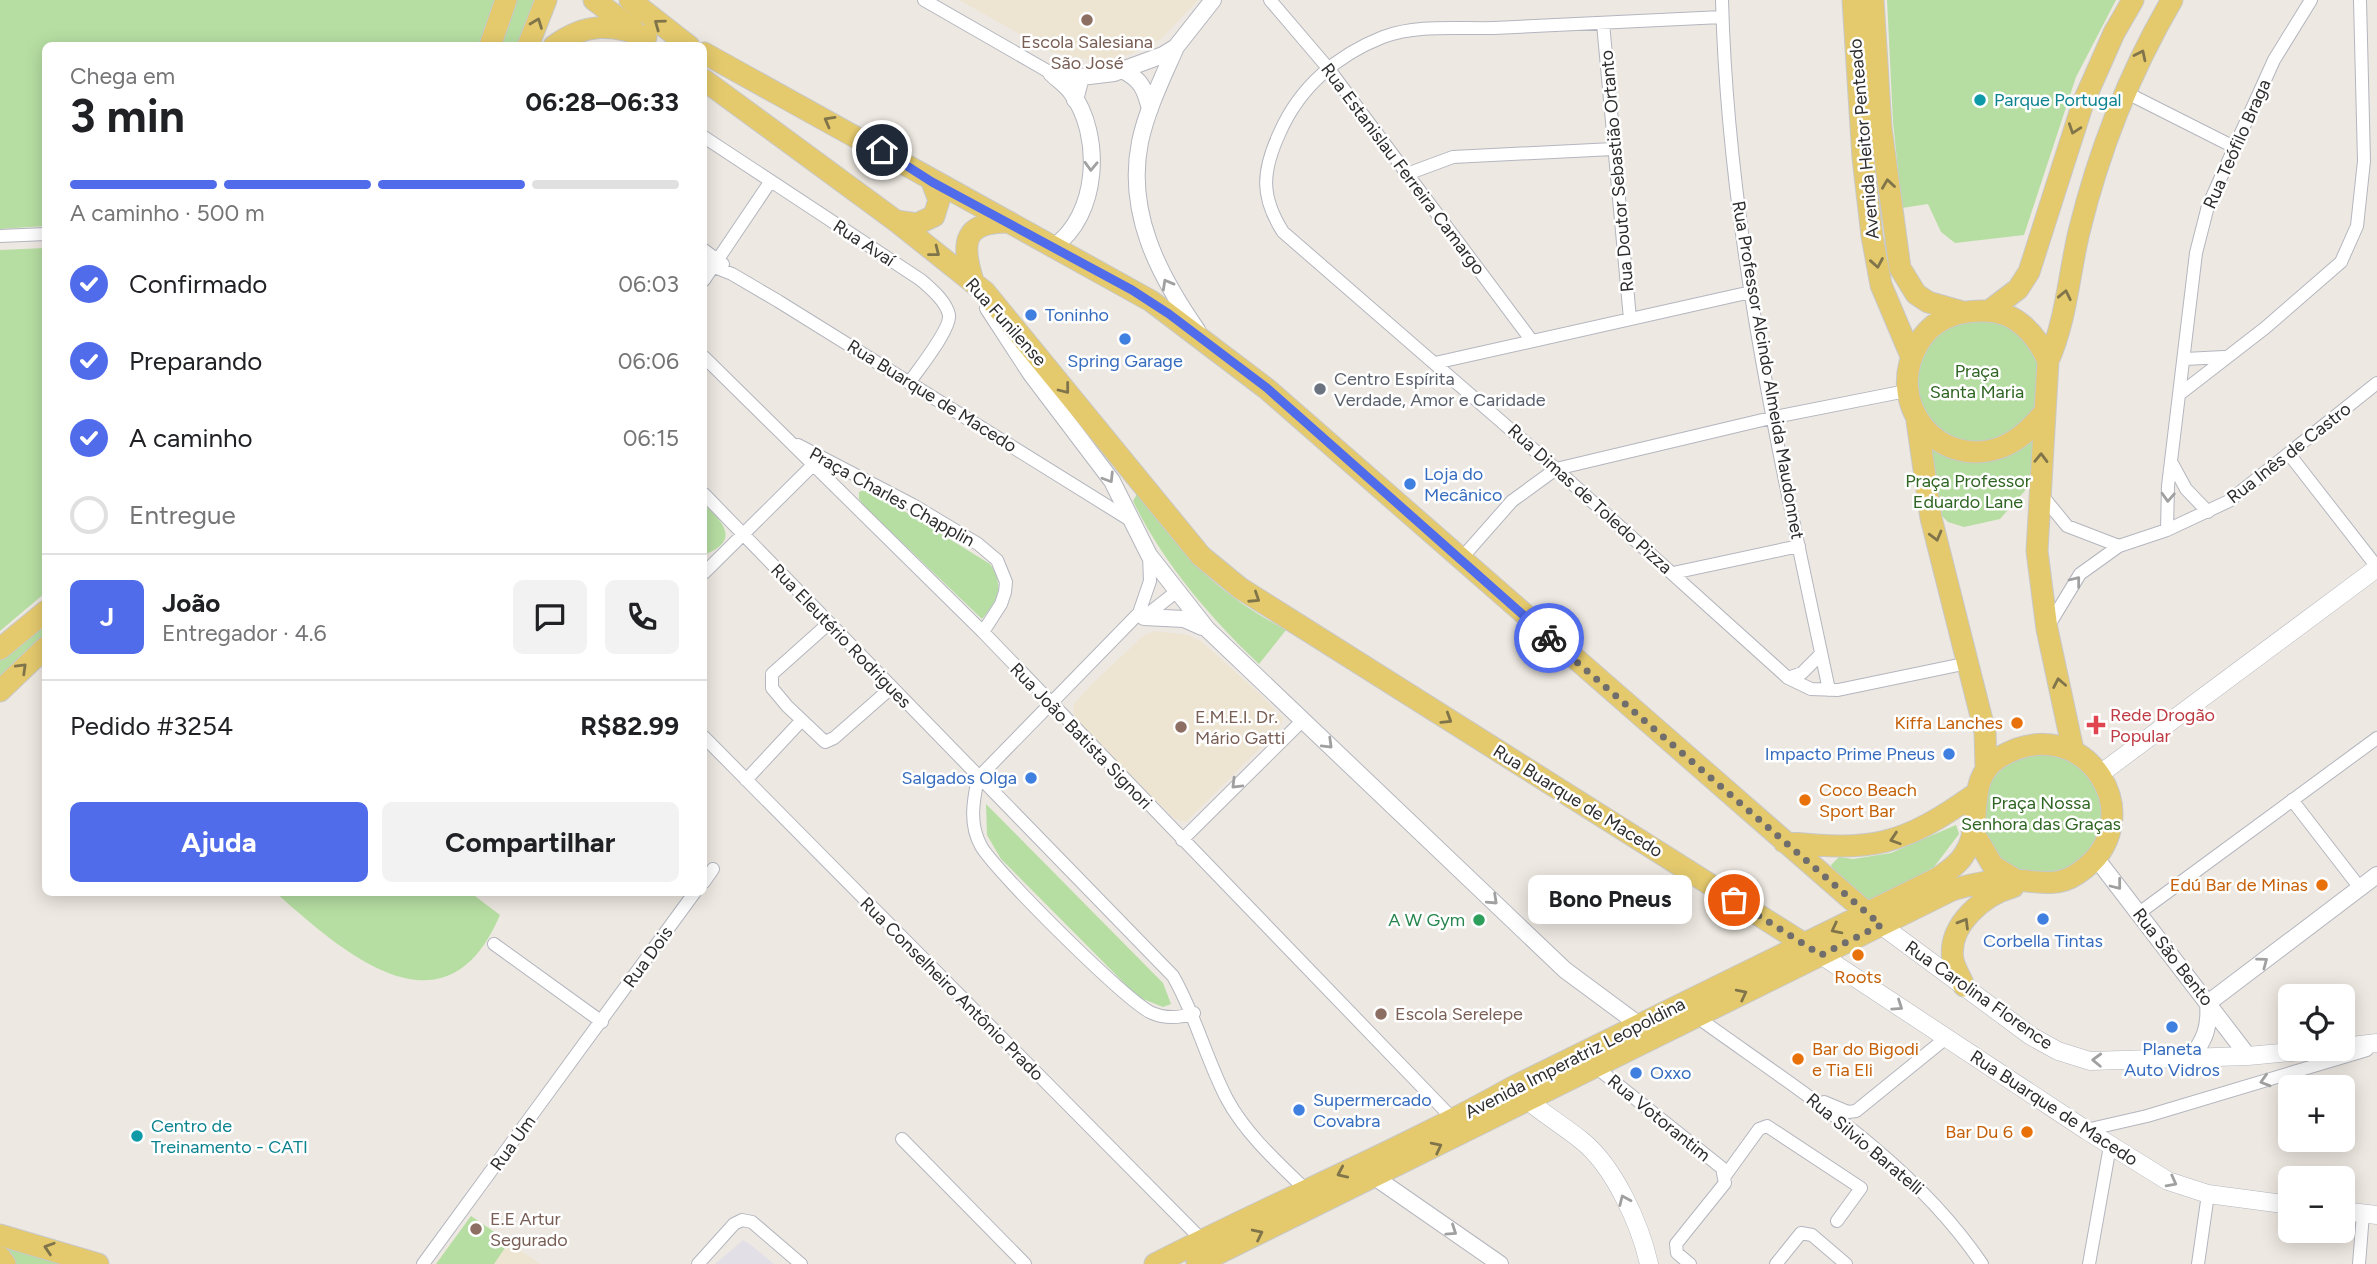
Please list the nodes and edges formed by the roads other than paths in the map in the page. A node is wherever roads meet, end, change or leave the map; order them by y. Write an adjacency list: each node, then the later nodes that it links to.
1 (506, 0): 18 (main road)
2 (546, 0): 19 (main road, one-way to 2)
3 (594, 0): 17 (main road)
4 (630, 0): 21 (main road, one-way to 4)
5 (924, 0): 26 (street)
6 (1213, 0): 22 (street)
7 (1270, 0): 24 (street, Rua Estanislau Ferreira Camargo)
8 (1722, 0): 15 (street, Rua Professor Alcindo Almeida Maudonnet)
9 (1853, 0): 51 (main road, Avenida Heitor Penteado, one-way to 51)
10 (1873, 0): 47 (main road, Avenida Heitor Penteado, one-way to 10)
11 (2133, 0): 46 (main road, one-way to 46)
12 (2172, 0): 29 (main road, one-way to 12)
13 (2311, 0): 33 (street, Rua Teófilo Braga)
14 (2360, 0): 52 (street)
15 (1722, 17): 16 (street, Rua Dimas de Toledo Pizza); 45 (street, Rua Professor Alcindo Almeida Maudonnet)
16 (1603, 23): 24 (street, Rua Dimas de Toledo Pizza); 34 (street, Rua Doutor Sebastião Ortanto)
17 (651, 41): 20 (main road)
18 (491, 42)
19 (530, 42)
20 (561, 42)
21 (684, 42)
22 (1176, 47): 25 (street); 31 (street)
23 (707, 55): 37 (main road, Rua Carolina Florence, one-way to 23)
24 (1328, 68): 35 (street, Rua Estanislau Ferreira Camargo); 56 (street, Rua Dimas de Toledo Pizza)
25 (1122, 70): 27 (street); 31 (street)
26 (1051, 73): 27 (street); 30 (street)
27 (1081, 77): 30 (street)
28 (707, 82): 38 (main road, Rua Funilense)
29 (2124, 92): 33 (street); 55 (main road, one-way to 29)
30 (1075, 100): 42 (street, one-way to 42)
31 (1150, 109): 49 (street, one-way to 31)
32 (707, 139): 36 (street, Rua Avaí)
33 (2234, 147): 53 (street, Rua Teófilo Braga)
34 (1613, 149): 35 (street); 48 (street, Rua Doutor Sebastião Ortanto)
35 (1407, 174): 50 (street, Rua Estanislau Ferreira Camargo)
36 (770, 182): 43 (street); 57 (street, Rua Avaí)
37 (932, 182): 38 (main road); 39 (main road, Rua Carolina Florence)
38 (896, 221): 44 (main road, Rua Funilense, one-way to 44)
39 (1009, 222): 42 (main road, Rua Carolina Florence); 44 (main road)
40 (42, 234): 41 (street)
41 (0, 236)
42 (1053, 247): 49 (main road, Rua Carolina Florence)
43 (712, 263): 57 (street, Rua Buarque de Macedo)
44 (973, 281): 73 (street, one-way to 73); 79 (main road, Rua Funilense, one-way to 79)
45 (1751, 292): 48 (street); 62 (street, Rua Professor Alcindo Almeida Maudonnet)
46 (1989, 311): 47 (main road); 55 (main road)
47 (1963, 312): 51 (main road)
48 (1630, 319): 50 (street)
49 (1205, 341): 80 (main road, Rua Carolina Florence)
50 (1532, 341): 56 (street)
51 (1911, 356): 59 (main road)
52 (2228, 356): 53 (street); 60 (street)
53 (2185, 359): 60 (street, Rua Teófilo Braga)
54 (707, 360): 65 (street, Rua João Batista Signori)
55 (2048, 361): 61 (main road)
56 (1435, 363): 67 (street, Rua Dimas de Toledo Pizza)
57 (909, 383): 73 (street, Rua Buarque de Macedo)
58 (2377, 383): 64 (street, Rua Inês de Castro)
59 (1906, 391): 62 (street); 63 (main road)
60 (2181, 393): 66 (street, Rua Teófilo Braga)
61 (2043, 414): 63 (main road); 69 (main road, one-way to 61)
62 (1775, 417): 67 (street); 76 (street, Rua Professor Alcindo Almeida Maudonnet)
63 (1917, 421): 95 (main road, one-way to 95)
64 (2289, 454): 72 (street, Rua Inês de Castro); 82 (street)
65 (817, 461): 68 (street, Praça Charles Chapplin); 71 (street, Rua João Batista Signori); 75 (street)
66 (2173, 465): 72 (street); 74 (street, Rua Teófilo Braga, one-way to 74)
67 (1556, 469): 80 (street); 83 (street, Rua Dimas de Toledo Pizza)
68 (861, 477): 71 (street); 91 (street, Praça Charles Chapplin)
69 (2040, 492): 77 (street); 90 (main road)
70 (707, 497): 75 (street, Rua Eleutério Rodrigues)
71 (846, 498): 91 (street, Rua João Batista Signori)
72 (2208, 512): 74 (street, Rua Inês de Castro)
73 (1130, 520): 78 (street)
74 (2167, 530): 77 (street, Rua Inês de Castro)
75 (744, 535): 81 (street); 87 (street, Rua Eleutério Rodrigues)
76 (1799, 546): 83 (street); 94 (street, Rua Professor Alcindo Almeida Maudonnet)
77 (2119, 546): 90 (street, Rua Inês de Castro, one-way to 77)
78 (1149, 555): 84 (street); 88 (street)
79 (1201, 556): 125 (main road, Rua Buarque de Macedo, one-way to 125)
80 (1460, 560): 114 (main road, Rua Carolina Florence)
81 (707, 567)
82 (2377, 567): 107 (main road)
83 (1673, 573): 96 (street, Rua Dimas de Toledo Pizza)
84 (1177, 592): 86 (street); 89 (street)
85 (42, 614): 92 (main road)
86 (1144, 617): 88 (street); 89 (street)
87 (828, 624): 97 (street, Rua Eleutério Rodrigues); 102 (street)
88 (1128, 628): 100 (street)
89 (1207, 629): 101 (street)
90 (2048, 629): 105 (main road, one-way to 90)
91 (982, 632): 100 (street, Rua João Batista Signori)
92 (0, 649)
93 (42, 651): 99 (main road, one-way to 93)
94 (1821, 654): 96 (street); 98 (street, Rua Professor Alcindo Almeida Maudonnet)
95 (1968, 663): 98 (street, Rua Dimas de Toledo Pizza); 106 (main road)
96 (1788, 678): 98 (street, Rua Dimas de Toledo Pizza)
97 (891, 688): 102 (street); 108 (street, Rua Eleutério Rodrigues)
98 (1829, 690)
99 (0, 691)
100 (1051, 705): 108 (street); 113 (street, Rua João Batista Signori)
101 (1303, 720): 113 (street, one-way to 113); 131 (street, one-way to 131)
102 (801, 721): 109 (street)
103 (2377, 738): 111 (street)
104 (707, 740): 109 (street, Rua Conselheiro Antônio Prado)
105 (2073, 750): 106 (main road); 107 (main road)
106 (1986, 768): 110 (main road)
107 (2100, 774): 115 (main road)
108 (978, 778): 128 (street, Rua Eleutério Rodrigues); 128 (street)
109 (746, 780): 155 (street, Rua Conselheiro Antônio Prado)
110 (1975, 794): 112 (main road); 114 (main road, one-way to 114)
111 (2292, 800): 120 (street); 122 (street)
112 (1972, 830): 119 (main road); 123 (main road, Avenida Imperatriz Leopoldina)
113 (1182, 840): 142 (street, Rua João Batista Signori)
114 (1784, 842): 123 (main road, Rua Carolina Florence)
115 (2096, 858): 119 (main road); 122 (street, Rua São Bento, one-way to 122)
116 (713, 869): 118 (street)
117 (2377, 875): 120 (street)
118 (707, 877)
119 (2021, 881): 123 (main road, Avenida Imperatriz Leopoldina); 126 (main road, one-way to 119)
120 (2360, 888): 127 (street, one-way to 120)
121 (692, 896): 130 (street, Rua Dois)
122 (2139, 913): 127 (street, Rua São Bento)
123 (1874, 919): 125 (main road, Avenida Imperatriz Leopoldina); 126 (main road, Rua Carolina Florence)
124 (494, 944): 130 (street)
125 (1813, 950): 129 (main road, Avenida Imperatriz Leopoldina, one-way to 125); 131 (main road, Avenida Imperatriz Leopoldina); 133 (main road, Rua Buarque de Macedo, one-way to 133)
126 (1964, 986): 138 (main road, Rua Carolina Florence, one-way to 126)
127 (2208, 1003): 137 (street, Rua São Bento); 138 (street)
128 (1194, 1013): 149 (street, Rua Eleutério Rodrigues)
129 (1697, 1017): 132 (main road, Avenida Imperatriz Leopoldina); 141 (street, Rua Silvio Baratelli)
130 (602, 1021): 159 (street, Rua Um)
131 (1638, 1025): 132 (street); 140 (main road, Avenida Imperatriz Leopoldina)
132 (1657, 1037): 139 (main road, Avenida Imperatriz Leopoldina)
133 (1946, 1038): 141 (street); 143 (main road, Rua Buarque de Macedo)
134 (2377, 1045): 135 (main road); 143 (street, one-way to 143)
135 (2355, 1046)
136 (2278, 1053): 137 (main road, Rua Carolina Florence)
137 (2249, 1056): 138 (main road, Rua Carolina Florence)
138 (2190, 1059)
139 (1597, 1068): 140 (main road, Avenida Imperatriz Leopoldina); 147 (street, Rua Votorantim)
140 (1520, 1094): 142 (main road, Avenida Imperatriz Leopoldina); 148 (main road, Avenida Imperatriz Leopoldina, one-way to 140); 166 (main road, one-way to 140)
141 (1814, 1098): 170 (street, Rua Silvio Baratelli)
142 (1454, 1120): 146 (main road, Avenida Imperatriz Leopoldina)
143 (2086, 1130): 145 (main road, Rua Buarque de Macedo)
144 (902, 1139): 162 (street)
145 (2110, 1146): 150 (main road, Rua Buarque de Macedo, one-way to 150); 171 (street)
146 (1385, 1153): 148 (main road); 149 (main road, Avenida Imperatriz Leopoldina, one-way to 149)
147 (1723, 1172): 153 (street); 167 (street)
148 (1376, 1178): 164 (main road, Avenida Imperatriz Leopoldina, one-way to 148); 165 (street, one-way to 165)
149 (1306, 1189): 155 (main road, Avenida Imperatriz Leopoldina)
150 (2207, 1194): 151 (main road, Rua Buarque de Macedo); 172 (street)
151 (2278, 1203)
152 (2370, 1215): 173 (street)
153 (1838, 1221)
154 (0, 1235): 158 (main road, one-way to 154)
155 (1202, 1240): 163 (main road, Avenida Imperatriz Leopoldina)
156 (0, 1257): 157 (main road)
157 (5, 1264)
158 (98, 1264)
159 (423, 1264)
160 (698, 1264): 161 (street)
161 (800, 1264)
162 (1025, 1264)
163 (1155, 1264)
164 (1197, 1264)
165 (1500, 1264)
166 (1648, 1264)
167 (1690, 1264)
168 (1776, 1264): 169 (street)
169 (1844, 1264)
170 (1982, 1264)
171 (2089, 1264)
172 (2199, 1264)
173 (2359, 1264)

